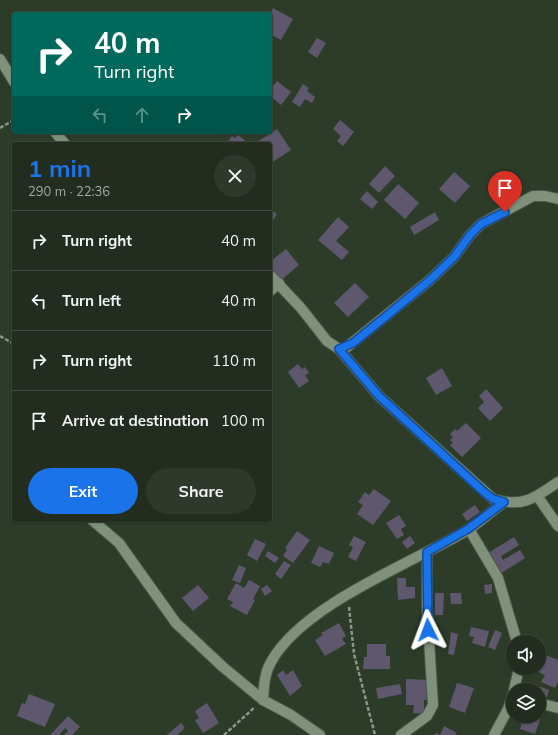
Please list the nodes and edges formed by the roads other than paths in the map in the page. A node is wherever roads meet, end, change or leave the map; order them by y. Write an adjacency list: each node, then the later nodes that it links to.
1 (0, 59): 2 (street)
2 (12, 79)
3 (56, 134): 4 (street)
4 (64, 142)
5 (558, 199): 9 (street)
6 (272, 277): 7 (street)
7 (279, 283): 8 (street); 9 (street)
8 (272, 288)
9 (339, 349): 12 (street)
10 (558, 482): 11 (street)
11 (538, 497): 12 (street); 14 (street)
12 (504, 502): 15 (street)
13 (94, 522): 18 (street)
14 (558, 526)
15 (468, 529): 16 (street); 17 (street)
16 (427, 552): 18 (street); 23 (street)
17 (515, 635)
18 (263, 700): 22 (street)
19 (546, 705): 20 (street)
20 (558, 708)
21 (506, 713): 24 (street)
22 (320, 735)
23 (401, 735)
24 (494, 735)

